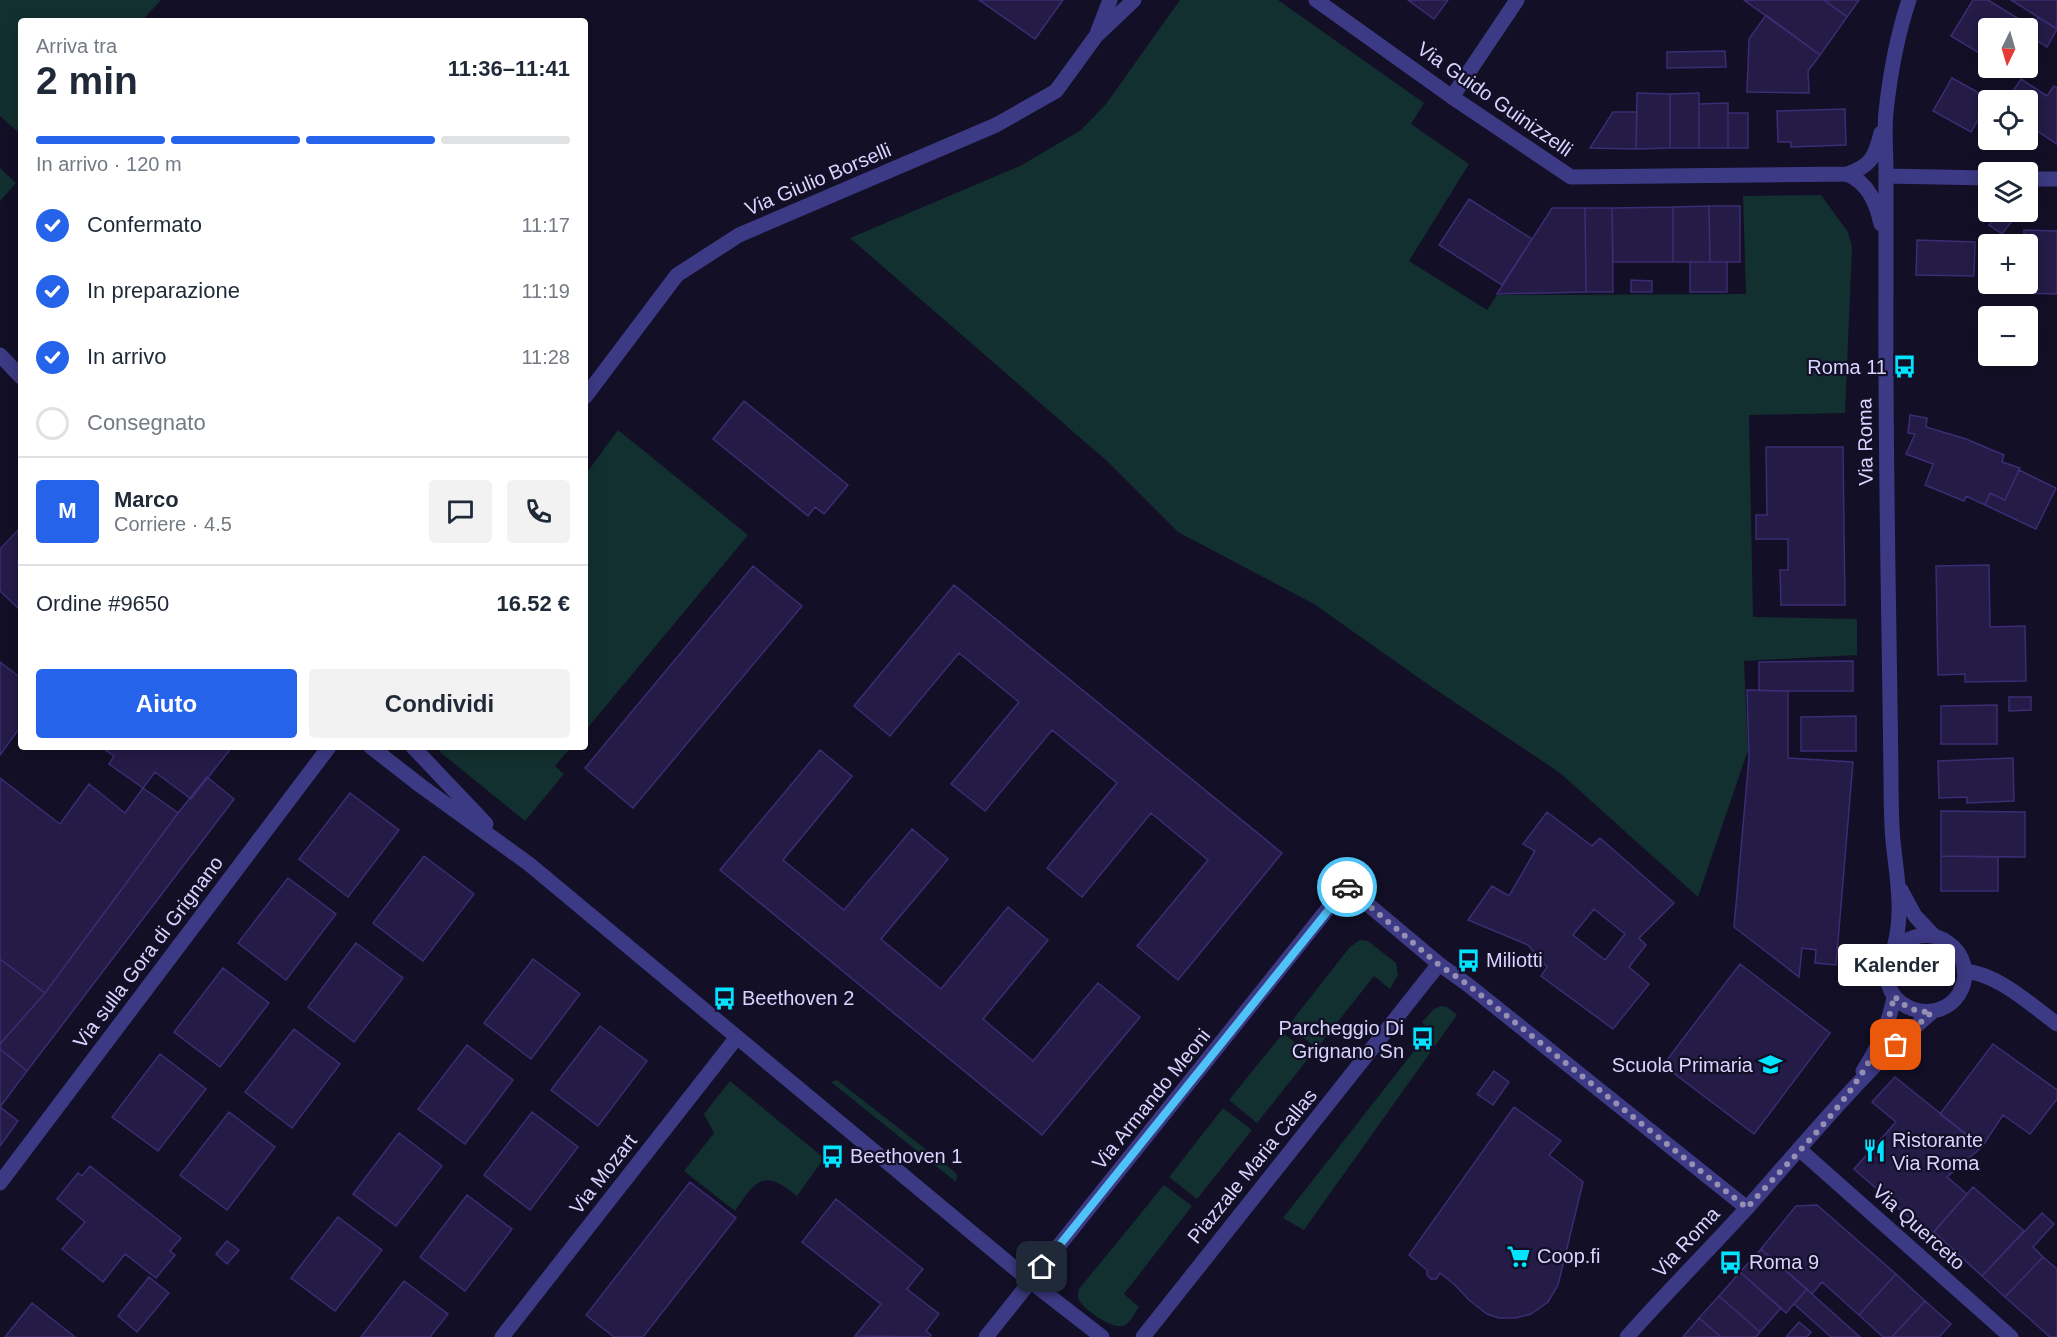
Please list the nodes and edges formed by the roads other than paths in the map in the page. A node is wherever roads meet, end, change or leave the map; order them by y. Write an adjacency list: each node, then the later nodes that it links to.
1 (1110, 0): 6 (street, Via Giulio Borselli)
2 (1134, 0): 6 (street, Via Giulio Borselli)
3 (1316, 0): 7 (street, Via Guido Guinizzelli)
4 (1517, 0): 7 (street)
5 (1909, 0): 8 (street, Via Roma)
6 (1096, 36): 17 (street, Via Giulio Borselli)
7 (1452, 97): 9 (street, Via Guido Guinizzelli)
8 (1885, 115): 9 (street, Via Guido Guinizzelli); 10 (street, Via Roma)
9 (1847, 174): 14 (street)
10 (1886, 176): 11 (street); 14 (street, Via Roma)
11 (1978, 178)
12 (2038, 179): 13 (street)
13 (2057, 179)
14 (1886, 247): 22 (street, Via Roma)
15 (0, 355): 16 (street)
16 (18, 374)
17 (588, 393)
18 (327, 750): 33 (street, Via sulla Gora di Grignano)
19 (375, 750): 21 (street)
20 (416, 750): 21 (street)
21 (511, 850): 30 (street)
22 (1899, 886): 23 (street, Via Roma); 24 (street, Via Roma)
23 (1934, 936): 24 (street); 26 (street, Via Roma)
24 (1892, 953): 27 (street, Via Roma)
25 (1438, 964): 34 (street); 35 (street, Via Armando Meoni); 39 (street, Piazzale Maria Callas)
26 (1964, 971): 28 (street, Via Roma); 29 (street)
27 (1894, 996): 28 (street); 31 (street, Via Roma)
28 (1932, 1012): 31 (street, Via Roma)
29 (2057, 1024)
30 (737, 1037): 35 (street); 36 (street, Via Mozart)
31 (1848, 1094): 32 (street, Via Roma)
32 (1799, 1149): 34 (street, Via Roma); 41 (street, Via Querceto)
33 (0, 1183)
34 (1747, 1208): 40 (street, Via Roma)
35 (1030, 1281): 37 (street, Via Armando Meoni); 38 (street)
36 (502, 1337)
37 (986, 1337)
38 (1102, 1337)
39 (1143, 1337)
40 (1627, 1337)
41 (2011, 1337)

